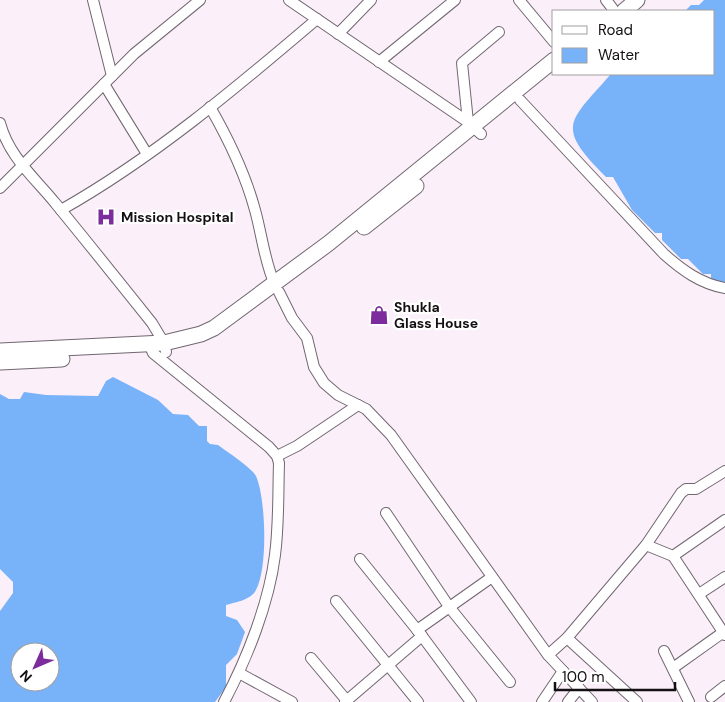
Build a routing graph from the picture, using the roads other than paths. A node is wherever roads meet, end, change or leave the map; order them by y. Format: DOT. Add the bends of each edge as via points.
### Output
graph roads {
  1 [pos="93,0"];
  2 [pos="200,0"];
  3 [pos="289,0"];
  4 [pos="371,0"];
  5 [pos="455,0"];
  6 [pos="519,0"];
  7 [pos="637,0"];
  8 [pos="616,6"];
  9 [pos="317,19"];
  10 [pos="499,32"];
  11 [pos="338,34"];
  12 [pos="552,40"];
  13 [pos="379,62"];
  14 [pos="552,62"];
  15 [pos="552,73"];
  16 [pos="112,76"];
  17 [pos="104,84"];
  18 [pos="520,100"];
  19 [pos="210,107"];
  20 [pos="0,123"];
  21 [pos="474,128"];
  22 [pos="147,154"];
  23 [pos="22,167"];
  24 [pos="0,188"];
  25 [pos="61,210"];
  26 [pos="277,288"];
  27 [pos="725,288"];
  28 [pos="158,348"];
  29 [pos="0,351"];
  30 [pos="0,362"];
  31 [pos="358,405"];
  32 [pos="277,456"];
  33 [pos="725,471"];
  34 [pos="386,513"];
  35 [pos="725,520"];
  36 [pos="646,545"];
  37 [pos="673,556"];
  38 [pos="360,559"];
  39 [pos="492,577"];
  40 [pos="725,577"];
  41 [pos="699,594"];
  42 [pos="336,601"];
  43 [pos="450,608"];
  44 [pos="420,633"];
  45 [pos="724,633"];
  46 [pos="567,638"];
  47 [pos="664,651"];
  48 [pos="548,655"];
  49 [pos="311,658"];
  50 [pos="388,666"];
  51 [pos="673,668"];
  52 [pos="563,671"];
  53 [pos="239,674"];
  54 [pos="510,682"];
  55 [pos="725,686"];
  56 [pos="579,688"];
  57 [pos="711,696"];
  58 [pos="224,702"];
  59 [pos="292,702"];
  60 [pos="347,702"];
  61 [pos="418,702"];
  62 [pos="471,702"];
  63 [pos="542,702"];
  64 [pos="568,702"];
  65 [pos="592,702"];
  66 [pos="637,702"];
  67 [pos="689,702"];
  1 -- 16 [label="street"];
  2 -- 16 [label="street"];
  3 -- 9 [label="street"];
  4 -- 11 [label="street"];
  5 -- 13 [label="street"];
  6 -- 12 [label="street"];
  7 -- 8 [label="main road"];
  9 -- 11 [label="street"];
  9 -- 19 [label="street"];
  10 -- 21 [label="street" via="462,64"];
  11 -- 13 [label="street"];
  13 -- 21 [label="street"];
  14 -- 21 [label="main road"];
  15 -- 18 [label="main road"];
  16 -- 17 [label="street"];
  17 -- 22 [label="street"];
  17 -- 23 [label="street"];
  18 -- 21 [label="main road"];
  18 -- 27 [label="street" via="664,254 683,271 709,285"];
  19 -- 22 [label="street"];
  19 -- 26 [label="street" via="234,151 253,203 266,262"];
  20 -- 23 [label="street"];
  21 -- 26 [label="main road"];
  22 -- 25 [label="street"];
  23 -- 24 [label="street"];
  23 -- 25 [label="street"];
  25 -- 28 [label="street" via="152,323"];
  26 -- 28 [label="main road" via="212,339"];
  26 -- 31 [label="street" via="292,318 307,338 318,375 330,389"];
  28 -- 29 [label="main road"];
  28 -- 30 [label="main road"];
  28 -- 32 [label="street"];
  31 -- 32 [label="street"];
  31 -- 39 [label="street" via="372,414 391,435"];
  32 -- 53 [label="street" via="275,557 266,595"];
  33 -- 36 [label="street" via="696,489 686,488 681,492"];
  34 -- 43 [label="street"];
  35 -- 37 [label="street"];
  36 -- 37 [label="street"];
  36 -- 46 [label="street"];
  37 -- 41 [label="street"];
  38 -- 44 [label="street"];
  39 -- 43 [label="street"];
  39 -- 48 [label="street"];
  40 -- 41 [label="street"];
  41 -- 45 [label="street"];
  42 -- 50 [label="street"];
  43 -- 44 [label="street"];
  43 -- 54 [label="street"];
  44 -- 50 [label="street"];
  44 -- 62 [label="street"];
  45 -- 51 [label="street"];
  46 -- 48 [label="street"];
  46 -- 66 [label="street"];
  47 -- 51 [label="street"];
  48 -- 52 [label="street"];
  49 -- 60 [label="street"];
  50 -- 60 [label="street"];
  50 -- 61 [label="street"];
  51 -- 67 [label="street"];
  52 -- 56 [label="street"];
  52 -- 63 [label="street"];
  53 -- 58 [label="street"];
  53 -- 59 [label="street"];
  55 -- 57 [label="street"];
  56 -- 64 [label="street"];
  56 -- 65 [label="street"];
}
